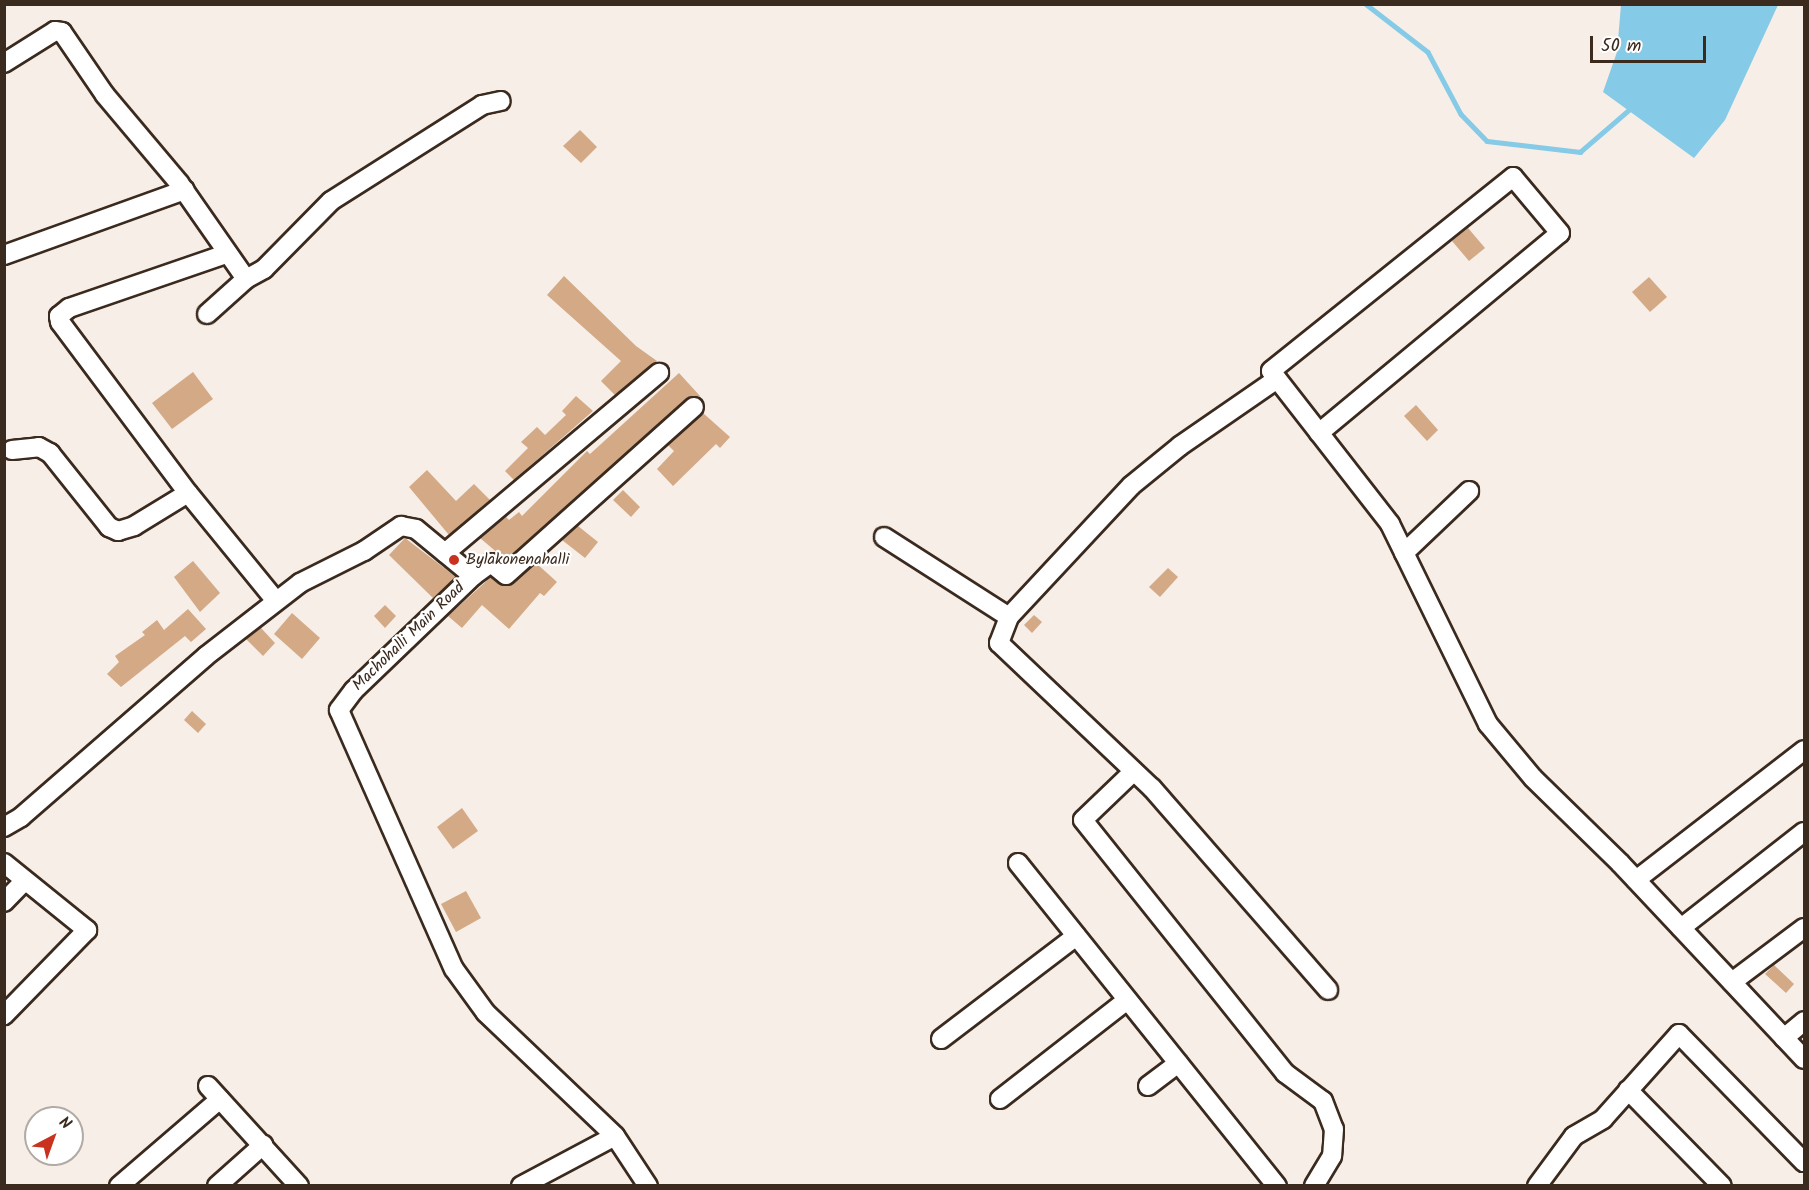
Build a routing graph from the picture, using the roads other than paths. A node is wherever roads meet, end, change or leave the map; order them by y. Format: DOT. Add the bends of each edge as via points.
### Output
graph roads {
  1 [pos="4,63"];
  2 [pos="501,101"];
  3 [pos="185,190"];
  4 [pos="226,254"];
  5 [pos="4,255"];
  6 [pos="246,279"];
  7 [pos="207,314"];
  8 [pos="659,373"];
  9 [pos="1277,379"];
  10 [pos="694,407"];
  11 [pos="1319,433"];
  12 [pos="12,450"];
  13 [pos="1469,491"];
  14 [pos="188,493"];
  15 [pos="884,537"];
  16 [pos="445,553"];
  17 [pos="1404,553"];
  18 [pos="473,576"];
  19 [pos="276,601"];
  20 [pos="1009,617"];
  21 [pos="1804,750"];
  22 [pos="1133,772"];
  23 [pos="4,827"];
  24 [pos="1804,832"];
  25 [pos="4,863"];
  26 [pos="1017,863"];
  27 [pos="1636,880"];
  28 [pos="24,881"];
  29 [pos="4,902"];
  30 [pos="1681,928"];
  31 [pos="1804,928"];
  32 [pos="1076,936"];
  33 [pos="1732,982"];
  34 [pos="1328,990"];
  35 [pos="1127,1000"];
  36 [pos="4,1016"];
  37 [pos="1804,1021"];
  38 [pos="1784,1038"];
  39 [pos="941,1039"];
  40 [pos="1804,1059"];
  41 [pos="1178,1063"];
  42 [pos="1148,1086"];
  43 [pos="1628,1090"];
  44 [pos="1000,1099"];
  45 [pos="615,1136"];
  46 [pos="262,1145"];
  47 [pos="1804,1162"];
  48 [pos="119,1185"];
  49 [pos="217,1185"];
  50 [pos="299,1185"];
  51 [pos="520,1185"];
  52 [pos="648,1185"];
  53 [pos="1277,1185"];
  54 [pos="1314,1185"];
  55 [pos="1537,1185"];
  56 [pos="1722,1185"];
  1 -- 3 [label="street" via="55,32 62,33 105,95"];
  2 -- 6 [label="street" via="482,105 331,201 264,269"];
  3 -- 4 [label="street"];
  3 -- 5 [label="street"];
  4 -- 6 [label="street"];
  4 -- 14 [label="street" via="69,308 59,316"];
  6 -- 7 [label="street"];
  8 -- 16 [label="street"];
  9 -- 11 [label="street"];
  9 -- 11 [label="street" via="1271,371 1513,177 1560,233"];
  9 -- 20 [label="street" via="1180,446 1131,486"];
  10 -- 18 [label="street" via="506,575 491,563"];
  11 -- 17 [label="street" via="1390,524"];
  12 -- 14 [label="street" via="39,447 50,453 109,527 118,531 134,526"];
  13 -- 17 [label="street"];
  14 -- 19 [label="street"];
  15 -- 20 [label="street"];
  16 -- 18 [label="street, Machohalli Main Road"];
  16 -- 19 [label="street, Machohalli Main Road" via="416,529 401,526 364,551 300,583"];
  17 -- 27 [label="street" via="1488,724 1533,778"];
  18 -- 45 [label="street, Machohalli Main Road" via="354,690 339,710 454,969 486,1013"];
  19 -- 23 [label="street, Machohalli Main Road" via="206,656 21,817"];
  20 -- 22 [label="street" via="999,643"];
  21 -- 27 [label="street"];
  22 -- 34 [label="street" via="1152,788"];
  22 -- 54 [label="street" via="1083,820 1285,1072 1323,1101 1334,1129 1332,1156"];
  24 -- 30 [label="street"];
  25 -- 28 [label="street"];
  26 -- 32 [label="street"];
  27 -- 30 [label="street"];
  28 -- 29 [label="street"];
  28 -- 36 [label="street" via="87,930"];
  30 -- 33 [label="street"];
  31 -- 33 [label="street"];
  32 -- 35 [label="street"];
  32 -- 39 [label="street"];
  33 -- 38 [label="street"];
  35 -- 41 [label="street"];
  35 -- 44 [label="street"];
  37 -- 38 [label="street"];
  38 -- 40 [label="street"];
  41 -- 42 [label="street"];
  41 -- 53 [label="street"];
  43 -- 47 [label="street" via="1679,1034"];
  43 -- 55 [label="street" via="1603,1119 1574,1136"];
  43 -- 56 [label="street"];
  45 -- 51 [label="street"];
  45 -- 52 [label="street, Machohalli Main Road"];
  46 -- 48 [label="street" via="214,1092"];
  46 -- 49 [label="street"];
  46 -- 50 [label="street"];
}
